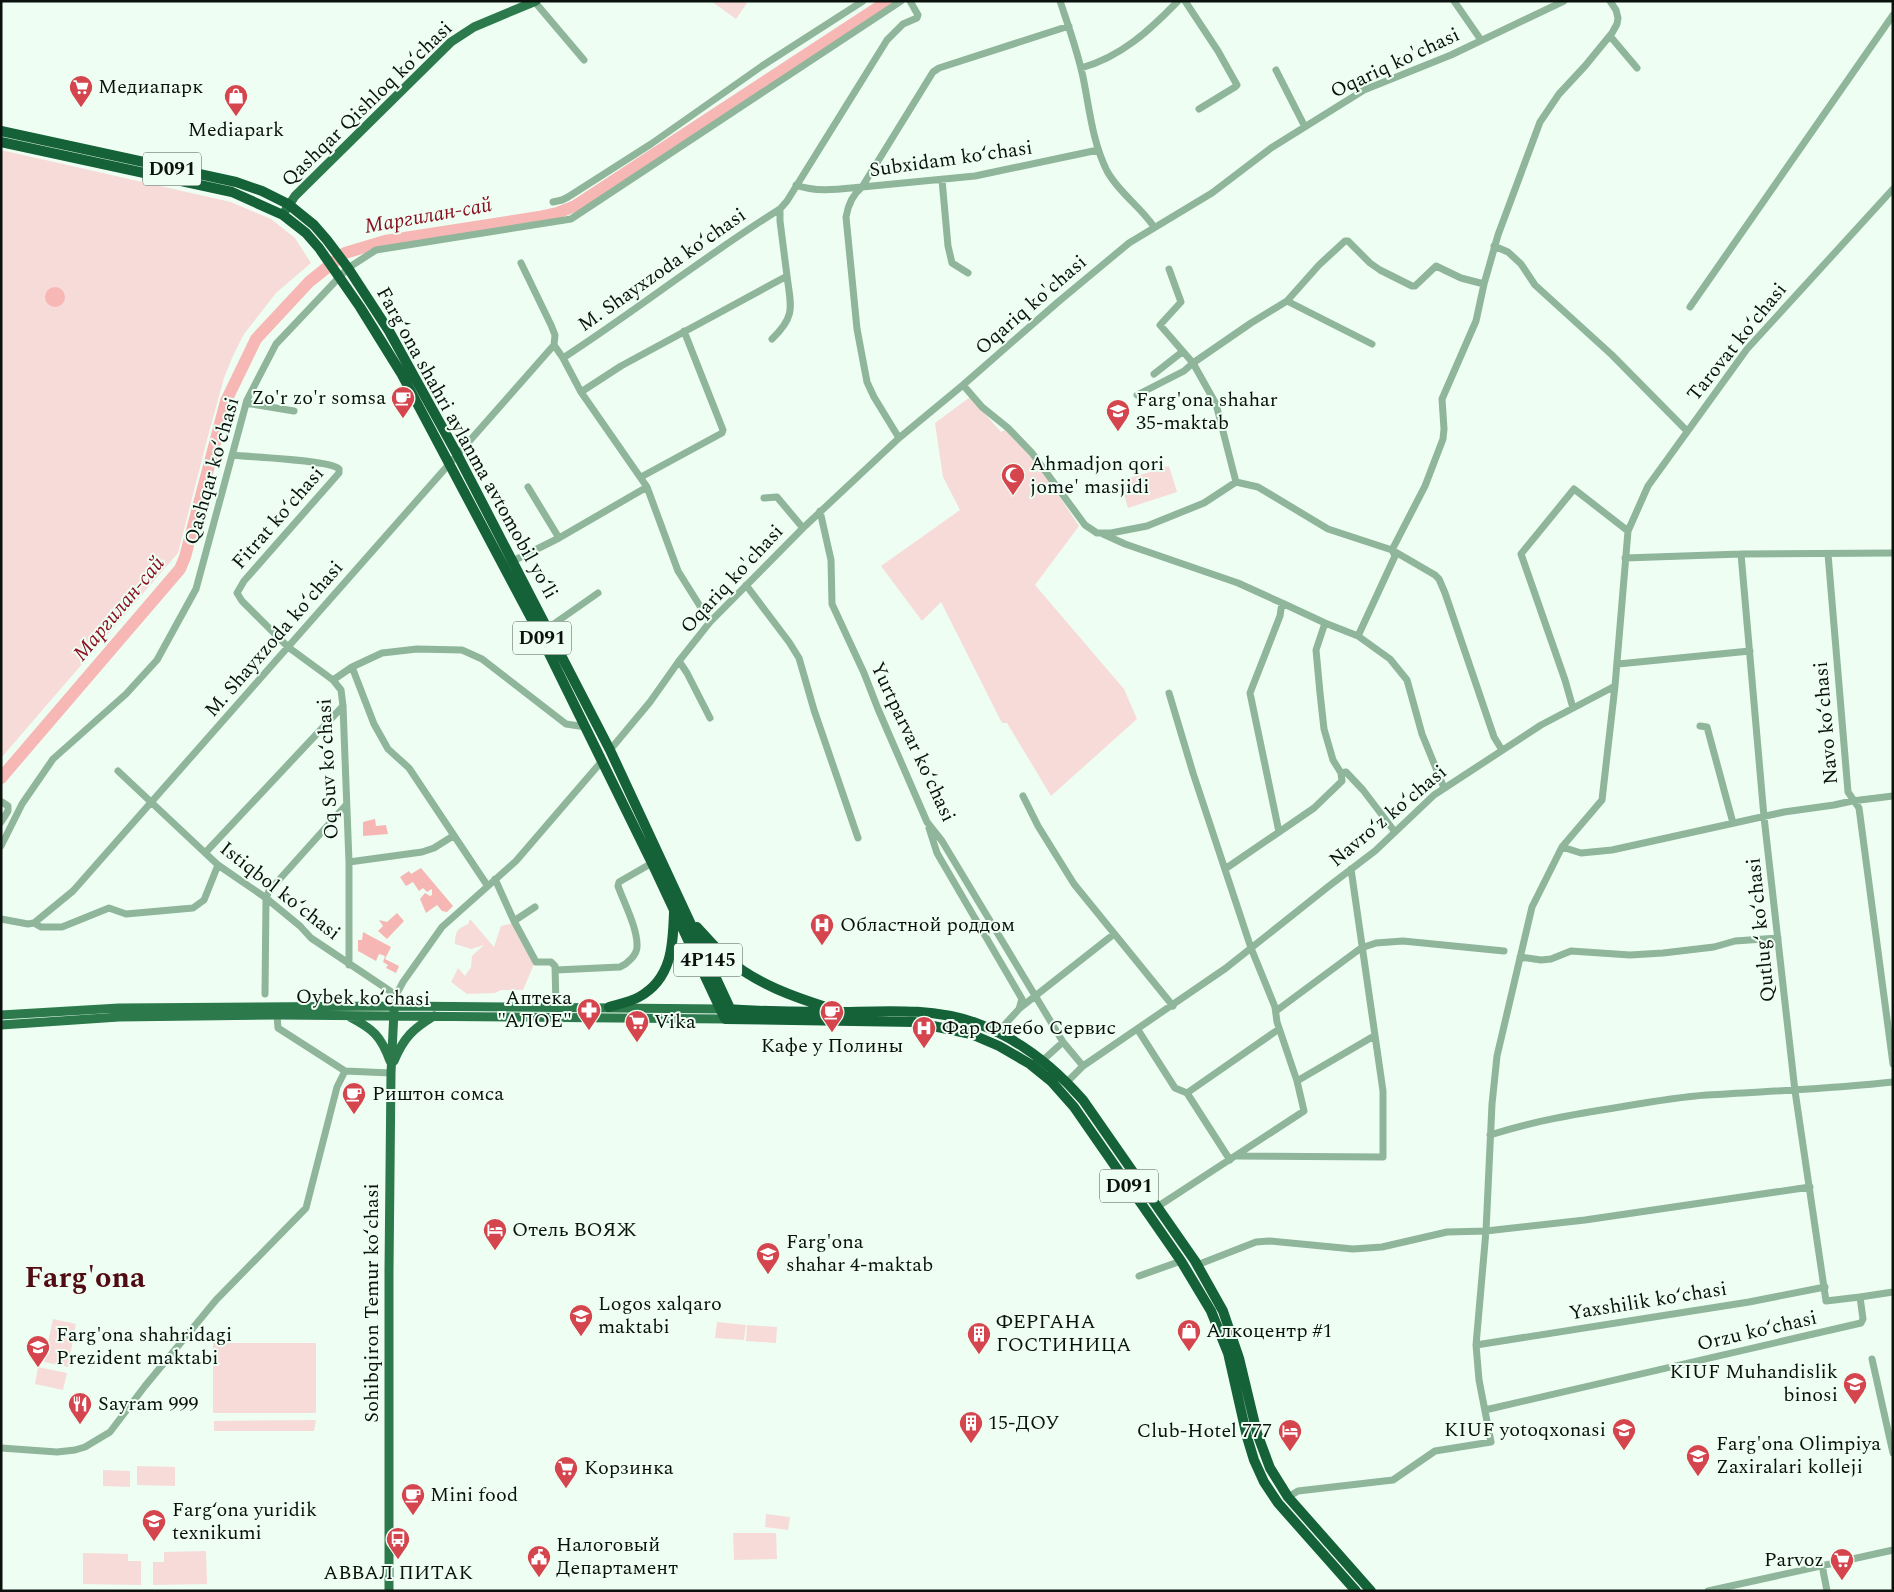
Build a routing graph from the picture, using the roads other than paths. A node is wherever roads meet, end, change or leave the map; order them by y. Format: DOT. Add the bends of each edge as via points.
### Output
graph roads {
  1 [pos="863,1"];
  2 [pos="901,1"];
  3 [pos="910,1"];
  4 [pos="1060,1"];
  5 [pos="1178,1"];
  6 [pos="1185,1"];
  7 [pos="1454,1"];
  8 [pos="1564,1"];
  9 [pos="1610,1"];
  10 [pos="535,2"];
  11 [pos="1893,15"];
  12 [pos="1069,26"];
  13 [pos="1610,36"];
  14 [pos="1481,40"];
  15 [pos="584,60"];
  16 [pos="1081,68"];
  17 [pos="1637,68"];
  18 [pos="1276,70"];
  19 [pos="1199,109"];
  20 [pos="1305,127"];
  21 [pos="1,131"];
  22 [pos="1,142"];
  23 [pos="57,149"];
  24 [pos="1098,150"];
  25 [pos="942,180"];
  26 [pos="796,185"];
  27 [pos="862,187"];
  28 [pos="1893,189"];
  29 [pos="553,202"];
  30 [pos="288,204"];
  31 [pos="780,209"];
  32 [pos="283,215"];
  33 [pos="1154,227"];
  34 [pos="1494,246"];
  35 [pos="521,263"];
  36 [pos="346,265"];
  37 [pos="1169,269"];
  38 [pos="337,273"];
  39 [pos="968,273"];
  40 [pos="787,276"];
  41 [pos="1484,284"];
  42 [pos="1287,301"];
  43 [pos="1690,307"];
  44 [pos="684,331"];
  45 [pos="772,339"];
  46 [pos="1372,344"];
  47 [pos="554,345"];
  48 [pos="1182,352"];
  49 [pos="563,358"];
  50 [pos="1193,363"];
  51 [pos="1154,374"];
  52 [pos="963,385"];
  53 [pos="581,392"];
  54 [pos="1138,395"];
  55 [pos="246,403"];
  56 [pos="294,411"];
  57 [pos="1687,431"];
  58 [pos="899,438"];
  59 [pos="457,454"];
  60 [pos="232,455"];
  61 [pos="449,463"];
  62 [pos="641,477"];
  63 [pos="1236,482"];
  64 [pos="528,487"];
  65 [pos="647,487"];
  66 [pos="764,498"];
  67 [pos="820,511"];
  68 [pos="803,528"];
  69 [pos="1628,531"];
  70 [pos="1101,533"];
  71 [pos="559,538"];
  72 [pos="1392,550"];
  73 [pos="1893,553"];
  74 [pos="1741,554"];
  75 [pos="1828,554"];
  76 [pos="1625,558"];
  77 [pos="513,560"];
  78 [pos="746,585"];
  79 [pos="598,593"];
  80 [pos="1282,603"];
  81 [pos="710,622"];
  82 [pos="1325,623"];
  83 [pos="548,628"];
  84 [pos="1358,636"];
  85 [pos="288,647"];
  86 [pos="1750,651"];
  87 [pos="678,661"];
  88 [pos="1618,664"];
  89 [pos="352,667"];
  90 [pos="333,680"];
  91 [pos="1616,686"];
  92 [pos="1170,693"];
  93 [pos="343,706"];
  94 [pos="1573,708"];
  95 [pos="710,718"];
  96 [pos="1700,726"];
  97 [pos="586,727"];
  98 [pos="610,750"];
  99 [pos="1502,750"];
  100 [pos="602,761"];
  101 [pos="118,772"];
  102 [pos="1341,772"];
  103 [pos="1444,788"];
  104 [pos="1023,796"];
  105 [pos="1893,796"];
  106 [pos="1852,801"];
  107 [pos="1,803"];
  108 [pos="151,804"];
  109 [pos="346,805"];
  110 [pos="1764,817"];
  111 [pos="1,822"];
  112 [pos="927,822"];
  113 [pos="1733,823"];
  114 [pos="1279,832"];
  115 [pos="1395,832"];
  116 [pos="453,836"];
  117 [pos="858,838"];
  118 [pos="1,846"];
  119 [pos="1562,847"];
  120 [pos="205,853"];
  121 [pos="349,862"];
  122 [pos="652,863"];
  123 [pos="218,865"];
  124 [pos="1225,869"];
  125 [pos="1351,869"];
  126 [pos="495,879"];
  127 [pos="487,885"];
  128 [pos="266,898"];
  129 [pos="678,905"];
  130 [pos="535,907"];
  131 [pos="1,919"];
  132 [pos="514,921"];
  133 [pos="34,923"];
  134 [pos="1114,934"];
  135 [pos="1778,938"];
  136 [pos="1251,948"];
  137 [pos="1361,948"];
  138 [pos="1504,951"];
  139 [pos="1520,957"];
  140 [pos="349,965"];
  141 [pos="556,970"];
  142 [pos="265,994"];
  143 [pos="396,995"];
  144 [pos="1035,996"];
  145 [pos="394,1006"];
  146 [pos="556,1006"];
  147 [pos="1173,1006"];
  148 [pos="610,1007"];
  149 [pos="1020,1009"];
  150 [pos="1276,1011"];
  151 [pos="839,1012"];
  152 [pos="728,1014"];
  153 [pos="1,1015"];
  154 [pos="277,1015"];
  155 [pos="348,1016"];
  156 [pos="394,1016"];
  157 [pos="434,1016"];
  158 [pos="1,1025"];
  159 [pos="1279,1029"];
  160 [pos="1138,1030"];
  161 [pos="998,1032"];
  162 [pos="1374,1036"];
  163 [pos="1063,1042"];
  164 [pos="1028,1057"];
  165 [pos="1042,1061"];
  166 [pos="1893,1064"];
  167 [pos="1083,1066"];
  168 [pos="391,1069"];
  169 [pos="345,1070"];
  170 [pos="1297,1081"];
  171 [pos="1067,1082"];
  172 [pos="1893,1082"];
  173 [pos="1795,1091"];
  174 [pos="1187,1093"];
  175 [pos="1490,1134"];
  176 [pos="1233,1158"];
  177 [pos="1810,1187"];
  178 [pos="1157,1207"];
  179 [pos="1486,1231"];
  180 [pos="1181,1261"];
  181 [pos="1197,1265"];
  182 [pos="1139,1276"];
  183 [pos="1824,1287"];
  184 [pos="1893,1292"];
  185 [pos="1860,1297"];
  186 [pos="1476,1345"];
  187 [pos="1872,1359"];
  188 [pos="1485,1410"];
  189 [pos="1,1448"];
  190 [pos="1893,1453"];
  191 [pos="1288,1497"];
  192 [pos="1893,1550"];
  193 [pos="1822,1565"];
  194 [pos="1353,1589"];
  195 [pos="388,1591"];
  196 [pos="1371,1591"];
  197 [pos="1708,1591"];
  198 [pos="1827,1591"];
  1 -- 29 [label="street" via="762,66 651,144 568,197"];
  2 -- 36 [label="street, Qashqar koʻchasi" via="571,219 376,250"];
  3 -- 26 [label="street" via="917,18 903,24 887,40"];
  4 -- 12 [label="street"];
  5 -- 16 [label="street" via="1137,40 1107,59"];
  6 -- 19 [label="street" via="1237,85"];
  7 -- 14 [label="street"];
  8 -- 14 [label="street, Oqariq ko'chasi"];
  9 -- 13 [label="street" via="1618,18"];
  10 -- 15 [label="street"];
  10 -- 30 [label="main road, Qashqar Qishloq koʻchasi" via="474,27 451,42"];
  11 -- 43 [label="street"];
  12 -- 16 [label="street"];
  12 -- 27 [label="street" via="933,72"];
  13 -- 17 [label="street"];
  13 -- 34 [label="street" via="1544,114"];
  14 -- 20 [label="street, Oqariq ko'chasi" via="1364,90"];
  16 -- 24 [label="street"];
  18 -- 20 [label="street"];
  20 -- 33 [label="street, Oqariq ko'chasi" via="1271,148 1212,193"];
  21 -- 23 [label="highway, Fargʻona shahri aylanma avtomobil yoʻli / D091"];
  22 -- 23 [label="highway, Fargʻona shahri aylanma avtomobil yoʻli / D091"];
  23 -- 30 [label="highway, Fargʻona shahri aylanma avtomobil yoʻli / D091" via="236,182"];
  23 -- 32 [label="highway, Fargʻona shahri aylanma avtomobil yoʻli / D091" via="232,192"];
  24 -- 25 [label="street, Subxidam koʻchasi" via="1003,171"];
  24 -- 33 [label="street" via="1114,182"];
  25 -- 27 [label="street, Subxidam koʻchasi"];
  25 -- 39 [label="street" via="952,264"];
  26 -- 27 [label="street" via="832,190"];
  26 -- 31 [label="street"];
  27 -- 58 [label="street, Subxidam koʻchasi" via="848,207 846,217 857,329 870,390"];
  28 -- 57 [label="street, Tarovat koʻchasi" via="1746,350"];
  30 -- 32 [label="main road, Qashqar Qishloq koʻchasi"];
  30 -- 36 [label="highway, Fargʻona shahri aylanma avtomobil yoʻli / D091" via="314,225"];
  31 -- 40 [label="street"];
  31 -- 49 [label="street, M. Shayxzoda koʻchasi"];
  32 -- 38 [label="highway, Fargʻona shahri aylanma avtomobil yoʻli / D091" via="306,233"];
  33 -- 52 [label="street, Oqariq ko'chasi" via="1129,243"];
  34 -- 41 [label="street"];
  34 -- 57 [label="street" via="1508,252 1521,264 1535,285 1612,355"];
  35 -- 47 [label="street" via="551,325"];
  36 -- 38 [label="street, Qashqar koʻchasi"];
  36 -- 59 [label="highway, Fargʻona shahri aylanma avtomobil yoʻli / D091" via="393,338"];
  37 -- 48 [label="street" via="1180,302 1160,325"];
  38 -- 55 [label="street, Qashqar koʻchasi" via="276,344"];
  38 -- 61 [label="highway, Fargʻona shahri aylanma avtomobil yoʻli / D091" via="401,373"];
  40 -- 44 [label="street"];
  40 -- 45 [label="street" via="788,321"];
  41 -- 42 [label="street" via="1436,266 1412,286 1380,270 1348,241 1344,241"];
  41 -- 72 [label="street" via="1476,321 1442,399 1443,439 1425,486"];
  42 -- 46 [label="street"];
  42 -- 50 [label="street"];
  44 -- 53 [label="street"];
  44 -- 62 [label="street" via="723,430"];
  47 -- 49 [label="street"];
  47 -- 59 [label="street, M. Shayxzoda koʻchasi"];
  48 -- 50 [label="street"];
  48 -- 51 [label="street"];
  49 -- 53 [label="street"];
  50 -- 54 [label="street"];
  50 -- 63 [label="street" via="1216,404"];
  52 -- 58 [label="street, Oqariq ko'chasi"];
  52 -- 70 [label="street" via="1032,453 1085,525"];
  53 -- 62 [label="street"];
  55 -- 56 [label="street"];
  55 -- 60 [label="street, Qashqar koʻchasi"];
  57 -- 69 [label="street, Tarovat koʻchasi" via="1648,486"];
  58 -- 67 [label="street, Oqariq ko'chasi"];
  59 -- 61 [label="street, M. Shayxzoda koʻchasi"];
  59 -- 77 [label="highway, Fargʻona shahri aylanma avtomobil yoʻli / D091"];
  60 -- 85 [label="street, Fitrat koʻchasi" via="316,462 339,469 340,473 239,589 242,601"];
  60 -- 118 [label="street, Qashqar koʻchasi" via="196,589 157,660 126,694 53,759 22,804"];
  61 -- 85 [label="street, M. Shayxzoda koʻchasi"];
  61 -- 97 [label="highway, Fargʻona shahri aylanma avtomobil yoʻli / D091"];
  62 -- 65 [label="street"];
  63 -- 70 [label="street" via="1204,503 1147,526"];
  63 -- 72 [label="street" via="1258,487 1328,529"];
  64 -- 71 [label="street"];
  65 -- 71 [label="street"];
  65 -- 81 [label="street" via="678,571"];
  66 -- 68 [label="street" via="777,497"];
  67 -- 68 [label="street, Oqariq ko'chasi"];
  67 -- 112 [label="street, Yurtparvar koʻchasi" via="831,560 832,604"];
  68 -- 78 [label="street, Oqariq ko'chasi"];
  69 -- 76 [label="street"];
  69 -- 94 [label="street" via="1574,489 1521,554"];
  70 -- 80 [label="street" via="1238,583"];
  71 -- 77 [label="street"];
  72 -- 84 [label="street" via="1395,556"];
  72 -- 99 [label="street" via="1439,579 1494,737"];
  73 -- 75 [label="street"];
  74 -- 75 [label="street"];
  74 -- 76 [label="street"];
  74 -- 86 [label="street, Qutlugʻ koʻchasi"];
  75 -- 106 [label="street, Navo koʻchasi" via="1848,792"];
  76 -- 88 [label="street"];
  77 -- 83 [label="highway, Fargʻona shahri aylanma avtomobil yoʻli / D091"];
  78 -- 81 [label="street, Oqariq ko'chasi"];
  78 -- 117 [label="street" via="799,658"];
  79 -- 83 [label="street"];
  80 -- 82 [label="street"];
  80 -- 114 [label="street" via="1250,693"];
  81 -- 87 [label="street, Oqariq ko'chasi"];
  82 -- 84 [label="street"];
  82 -- 102 [label="street" via="1316,650 1320,693 1324,729 1333,760"];
  83 -- 98 [label="highway, Fargʻona shahri aylanma avtomobil yoʻli / D091"];
  84 -- 103 [label="street" via="1390,659 1407,680 1422,734"];
  85 -- 90 [label="street"];
  85 -- 108 [label="street, M. Shayxzoda koʻchasi"];
  86 -- 88 [label="street"];
  86 -- 110 [label="street, Qutlugʻ koʻchasi"];
  87 -- 95 [label="street"];
  87 -- 98 [label="street, Oqariq ko'chasi" via="650,702"];
  88 -- 91 [label="street"];
  89 -- 90 [label="street, Oq Suv koʻchasi"];
  89 -- 97 [label="street, Oq Suv koʻchasi" via="382,653 400,650 462,650 482,659 566,724"];
  89 -- 116 [label="street" via="374,724 388,749 409,768"];
  90 -- 93 [label="street, Oq Suv koʻchasi" via="341,690"];
  91 -- 94 [label="street, Navroʻz koʻchasi"];
  91 -- 119 [label="street" via="1602,800"];
  92 -- 124 [label="street"];
  93 -- 109 [label="street, Oq Suv koʻchasi"];
  93 -- 120 [label="street"];
  94 -- 99 [label="street, Navroʻz koʻchasi"];
  96 -- 113 [label="street" via="1707,727"];
  97 -- 100 [label="highway, Fargʻona shahri aylanma avtomobil yoʻli / D091"];
  98 -- 129 [label="highway, Fargʻona shahri aylanma avtomobil yoʻli / D091"];
  99 -- 103 [label="street, Navroʻz koʻchasi"];
  100 -- 122 [label="highway, Fargʻona shahri aylanma avtomobil yoʻli / D091"];
  100 -- 126 [label="street" via="516,861"];
  101 -- 108 [label="street, Istiqbol koʻchasi"];
  102 -- 114 [label="street" via="1342,781 1314,808"];
  102 -- 115 [label="street" via="1346,772 1363,790"];
  103 -- 115 [label="street, Navroʻz koʻchasi"];
  104 -- 134 [label="street" via="1074,884"];
  105 -- 106 [label="street"];
  106 -- 110 [label="street"];
  106 -- 166 [label="street, Navo koʻchasi" via="1859,808"];
  107 -- 111 [label="street" via="8,806"];
  108 -- 120 [label="street, Istiqbol koʻchasi"];
  108 -- 133 [label="street, M. Shayxzoda koʻchasi" via="73,891"];
  109 -- 121 [label="street, Oq Suv koʻchasi"];
  109 -- 128 [label="street"];
  110 -- 113 [label="street"];
  110 -- 135 [label="street, Qutlugʻ koʻchasi"];
  112 -- 144 [label="street, Yurtparvar koʻchasi" via="942,841"];
  112 -- 149 [label="street" via="937,853 1022,999"];
  113 -- 119 [label="street" via="1612,850 1581,853"];
  114 -- 124 [label="street"];
  115 -- 125 [label="street, Navroʻz koʻchasi"];
  116 -- 121 [label="street" via="422,852"];
  116 -- 127 [label="street"];
  119 -- 139 [label="street" via="1532,907"];
  120 -- 123 [label="street, Istiqbol koʻchasi"];
  121 -- 140 [label="street, Oq Suv koʻchasi"];
  122 -- 129 [label="highway, Fargʻona shahri aylanma avtomobil yoʻli / D091"];
  122 -- 141 [label="street" via="619,882 618,886 634,928 636,952 620,967"];
  123 -- 128 [label="street, Istiqbol koʻchasi"];
  123 -- 133 [label="street" via="204,900 194,908 126,914 109,908 62,927 41,927"];
  124 -- 136 [label="street"];
  125 -- 136 [label="street, Navroʻz koʻchasi"];
  125 -- 137 [label="street"];
  126 -- 127 [label="street"];
  126 -- 132 [label="street"];
  127 -- 143 [label="street" via="442,927"];
  128 -- 140 [label="street, Istiqbol koʻchasi" via="311,938"];
  128 -- 142 [label="street"];
  129 -- 148 [label="highway" via="672,952 660,980 638,998"];
  129 -- 151 [label="highway, D091" via="729,961 770,986"];
  129 -- 152 [label="highway, 4P145"];
  130 -- 132 [label="street"];
  131 -- 133 [label="street"];
  132 -- 141 [label="street" via="536,962 551,962"];
  134 -- 144 [label="street"];
  134 -- 147 [label="street"];
  135 -- 139 [label="street" via="1735,941 1663,953 1630,955 1571,951 1551,959"];
  135 -- 173 [label="street, Qutlugʻ koʻchasi"];
  136 -- 147 [label="street, Navroʻz koʻchasi"];
  136 -- 150 [label="street"];
  137 -- 138 [label="street" via="1403,941"];
  137 -- 150 [label="street"];
  137 -- 162 [label="street"];
  139 -- 175 [label="street" via="1497,1056"];
  140 -- 143 [label="street, Istiqbol koʻchasi"];
  141 -- 146 [label="street"];
  143 -- 145 [label="street"];
  144 -- 149 [label="street"];
  144 -- 163 [label="street, Yurtparvar koʻchasi"];
  145 -- 146 [label="main road, Oybek ko‘chasi"];
  145 -- 153 [label="main road, Oybek ko‘chasi" via="119,1008"];
  145 -- 156 [label="main road, Sohibqiron Temur koʻchasi"];
  146 -- 148 [label="main road, Oybek ko‘chasi"];
  147 -- 160 [label="street, Navroʻz koʻchasi"];
  148 -- 152 [label="main road, Oybek ko‘chasi"];
  149 -- 161 [label="street"];
  150 -- 159 [label="street"];
  151 -- 152 [label="highway, D091"];
  151 -- 161 [label="highway, D091" via="913,1011 952,1016"];
  152 -- 157 [label="main road, Oybek ko‘chasi"];
  152 -- 164 [label="highway, D091" via="914,1022 971,1034"];
  154 -- 155 [label="main road, Oybek ko‘chasi"];
  154 -- 158 [label="main road, Oybek ko‘chasi" via="119,1017"];
  154 -- 169 [label="street" via="278,1028"];
  155 -- 156 [label="main road, Oybek ko‘chasi"];
  155 -- 168 [label="main road" via="378,1035"];
  156 -- 157 [label="main road, Oybek ko‘chasi"];
  156 -- 168 [label="main road, Sohibqiron Temur koʻchasi"];
  157 -- 168 [label="main road" via="406,1037"];
  159 -- 170 [label="street"];
  159 -- 174 [label="street"];
  160 -- 167 [label="street, Navroʻz koʻchasi"];
  160 -- 174 [label="street" via="1175,1088"];
  161 -- 164 [label="highway, D091"];
  162 -- 170 [label="street"];
  162 -- 176 [label="street" via="1383,1091 1383,1157"];
  163 -- 165 [label="street"];
  163 -- 167 [label="street, Yurtparvar koʻchasi"];
  164 -- 165 [label="highway, D091"];
  164 -- 180 [label="highway, D091" via="1074,1107"];
  165 -- 171 [label="highway, D091"];
  167 -- 171 [label="street, Navroʻz koʻchasi"];
  168 -- 169 [label="street"];
  168 -- 195 [label="main road, Sohibqiron Temur koʻchasi"];
  169 -- 189 [label="street" via="337,1087 306,1208 216,1300 110,1432 75,1450"];
  170 -- 176 [label="street" via="1304,1111"];
  171 -- 178 [label="highway, D091"];
  172 -- 173 [label="street"];
  173 -- 175 [label="street" via="1653,1100 1560,1116"];
  173 -- 177 [label="street, Qutlugʻ koʻchasi"];
  174 -- 176 [label="street"];
  175 -- 179 [label="street"];
  176 -- 178 [label="street"];
  177 -- 179 [label="street" via="1594,1219"];
  177 -- 183 [label="street, Qutlugʻ koʻchasi"];
  178 -- 181 [label="highway, D091"];
  179 -- 181 [label="street" via="1447,1232 1382,1247 1353,1249 1256,1242"];
  179 -- 186 [label="street"];
  180 -- 182 [label="street"];
  180 -- 194 [label="highway, D091" via="1211,1311 1228,1352 1247,1437 1264,1482 1278,1503"];
  181 -- 191 [label="highway, D091" via="1223,1311 1239,1358 1257,1433 1270,1468"];
  183 -- 185 [label="street, Qutlugʻ koʻchasi" via="1826,1301"];
  183 -- 186 [label="street, Yaxshilik koʻchasi"];
  184 -- 185 [label="street"];
  185 -- 188 [label="street, Orzu koʻchasi" via="1861,1323"];
  186 -- 188 [label="street"];
  187 -- 190 [label="street"];
  188 -- 191 [label="street" via="1490,1442 1434,1451 1393,1480 1298,1491"];
  191 -- 196 [label="highway, D091"];
  192 -- 193 [label="street"];
  193 -- 197 [label="street"];
  193 -- 198 [label="street"];
}
